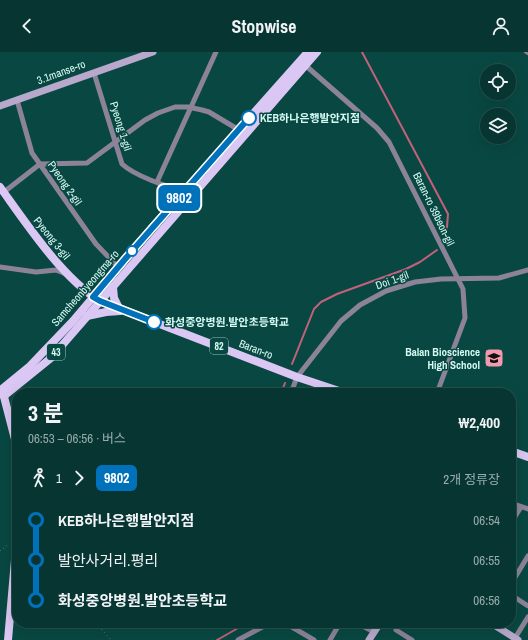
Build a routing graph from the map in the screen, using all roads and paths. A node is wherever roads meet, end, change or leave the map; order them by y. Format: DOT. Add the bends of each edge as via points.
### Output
graph roads {
  1 [pos="152,52"];
  2 [pos="216,52"];
  3 [pos="308,52"];
  4 [pos="317,52"];
  5 [pos="525,52"];
  6 [pos="528,54"];
  7 [pos="305,65"];
  8 [pos="94,73"];
  9 [pos="17,100"];
  10 [pos="0,106"];
  11 [pos="192,107"];
  12 [pos="239,130"];
  13 [pos="115,142"];
  14 [pos="40,164"];
  15 [pos="158,182"];
  16 [pos="2,189"];
  17 [pos="186,191"];
  18 [pos="0,267"];
  19 [pos="118,267"];
  20 [pos="528,270"];
  21 [pos="68,274"];
  22 [pos="458,279"];
  23 [pos="113,286"];
  24 [pos="97,299"];
  25 [pos="122,310"];
  26 [pos="87,316"];
  27 [pos="297,376"];
  28 [pos="293,388"];
  29 [pos="331,388"];
  30 [pos="439,388"];
  31 [pos="1,391"];
  32 [pos="12,430"];
  33 [pos="516,453"];
  34 [pos="528,457"];
  35 [pos="516,505"];
  36 [pos="521,507"];
  37 [pos="528,509"];
  38 [pos="516,515"];
  39 [pos="12,541"];
  40 [pos="0,551"];
  41 [pos="528,556"];
  42 [pos="12,573"];
  43 [pos="516,576"];
  44 [pos="516,598"];
  45 [pos="528,606"];
  46 [pos="528,617"];
  47 [pos="100,628"];
  48 [pos="261,628"];
  49 [pos="294,628"];
  50 [pos="337,628"];
  51 [pos="366,628"];
  52 [pos="377,628"];
  53 [pos="499,628"];
  54 [pos="396,630"];
  55 [pos="374,632"];
  56 [pos="512,638"];
  57 [pos="8,640"];
  58 [pos="111,640"];
  59 [pos="240,640"];
  60 [pos="314,640"];
  61 [pos="330,640"];
  62 [pos="369,640"];
  63 [pos="412,640"];
  1 -- 8 [label="street, 3.1manse-ro"];
  2 -- 11 [label="street"];
  3 -- 12 [label="main road, Samcheonbyeongma-ro / 43"];
  4 -- 7 [label="main road, Samcheonbyeongma-ro / 43"];
  5 -- 6 [label="lane"];
  7 -- 22 [label="street, Baran-ro 39beon-gil" via="390,142"];
  7 -- 23 [label="main road, Samcheonbyeongma-ro / 43"];
  8 -- 9 [label="street, 3.1manse-ro"];
  8 -- 13 [label="street, Pyeong 1-gil"];
  9 -- 10 [label="street, 3.1manse-ro"];
  9 -- 14 [label="street, Pyeong 2-gil" via="32,153"];
  11 -- 12 [label="street" via="209,112"];
  11 -- 13 [label="street" via="175,107 158,113"];
  11 -- 15 [label="street"];
  12 -- 17 [label="main road, Samcheonbyeongma-ro / 43"];
  13 -- 14 [label="street" via="87,163"];
  13 -- 15 [label="street, Pyeong 1-gil" via="122,164"];
  14 -- 16 [label="street"];
  14 -- 19 [label="street, Pyeong 2-gil" via="96,244"];
  15 -- 17 [label="street, Pyeong 1-gil"];
  16 -- 21 [label="main road, Pyeong 3-gil / 82" via="35,236"];
  17 -- 19 [label="main road, Samcheonbyeongma-ro / 43"];
  18 -- 21 [label="street" via="36,272 56,270"];
  19 -- 24 [label="main road, Samcheonbyeongma-ro / 43"];
  20 -- 22 [label="street, Doi 1-gil" via="500,278"];
  21 -- 24 [label="main road, Pyeong 3-gil / 82"];
  22 -- 27 [label="street, Doi 1-gil" via="415,282 386,291 360,305 341,321"];
  22 -- 30 [label="street, Baran-ro 39beon-gil" via="463,289 465,318"];
  23 -- 24 [label="main road, Samcheonbyeongma-ro / 43"];
  23 -- 25 [label="main road" via="114,298"];
  24 -- 25 [label="main road, Baran-ro / 82"];
  24 -- 26 [label="main road, Samcheonbyeongma-ro / 43"];
  24 -- 31 [label="main road, Samcheonbyeongma-ro / 43" via="30,366"];
  25 -- 26 [label="main road"];
  25 -- 27 [label="main road, Baran-ro / 82"];
  26 -- 31 [label="main road, Samcheonbyeongma-ro / 43" via="51,358"];
  27 -- 28 [label="street, Doi 1-gil"];
  27 -- 29 [label="main road, Baran-ro / 82"];
  31 -- 32 [label="main road"];
  33 -- 34 [label="main road"];
  35 -- 36 [label="street"];
  36 -- 37 [label="street"];
  36 -- 38 [label="street"];
  39 -- 40 [label="path"];
  41 -- 43 [label="street"];
  42 -- 57 [label="main road"];
  44 -- 45 [label="street"];
  46 -- 56 [label="street"];
  47 -- 58 [label="path"];
  48 -- 59 [label="street"];
  49 -- 60 [label="street"];
  50 -- 61 [label="street"];
  51 -- 55 [label="street"];
  52 -- 55 [label="street"];
  53 -- 56 [label="street"];
  54 -- 63 [label="street"];
  55 -- 62 [label="street"];
}
